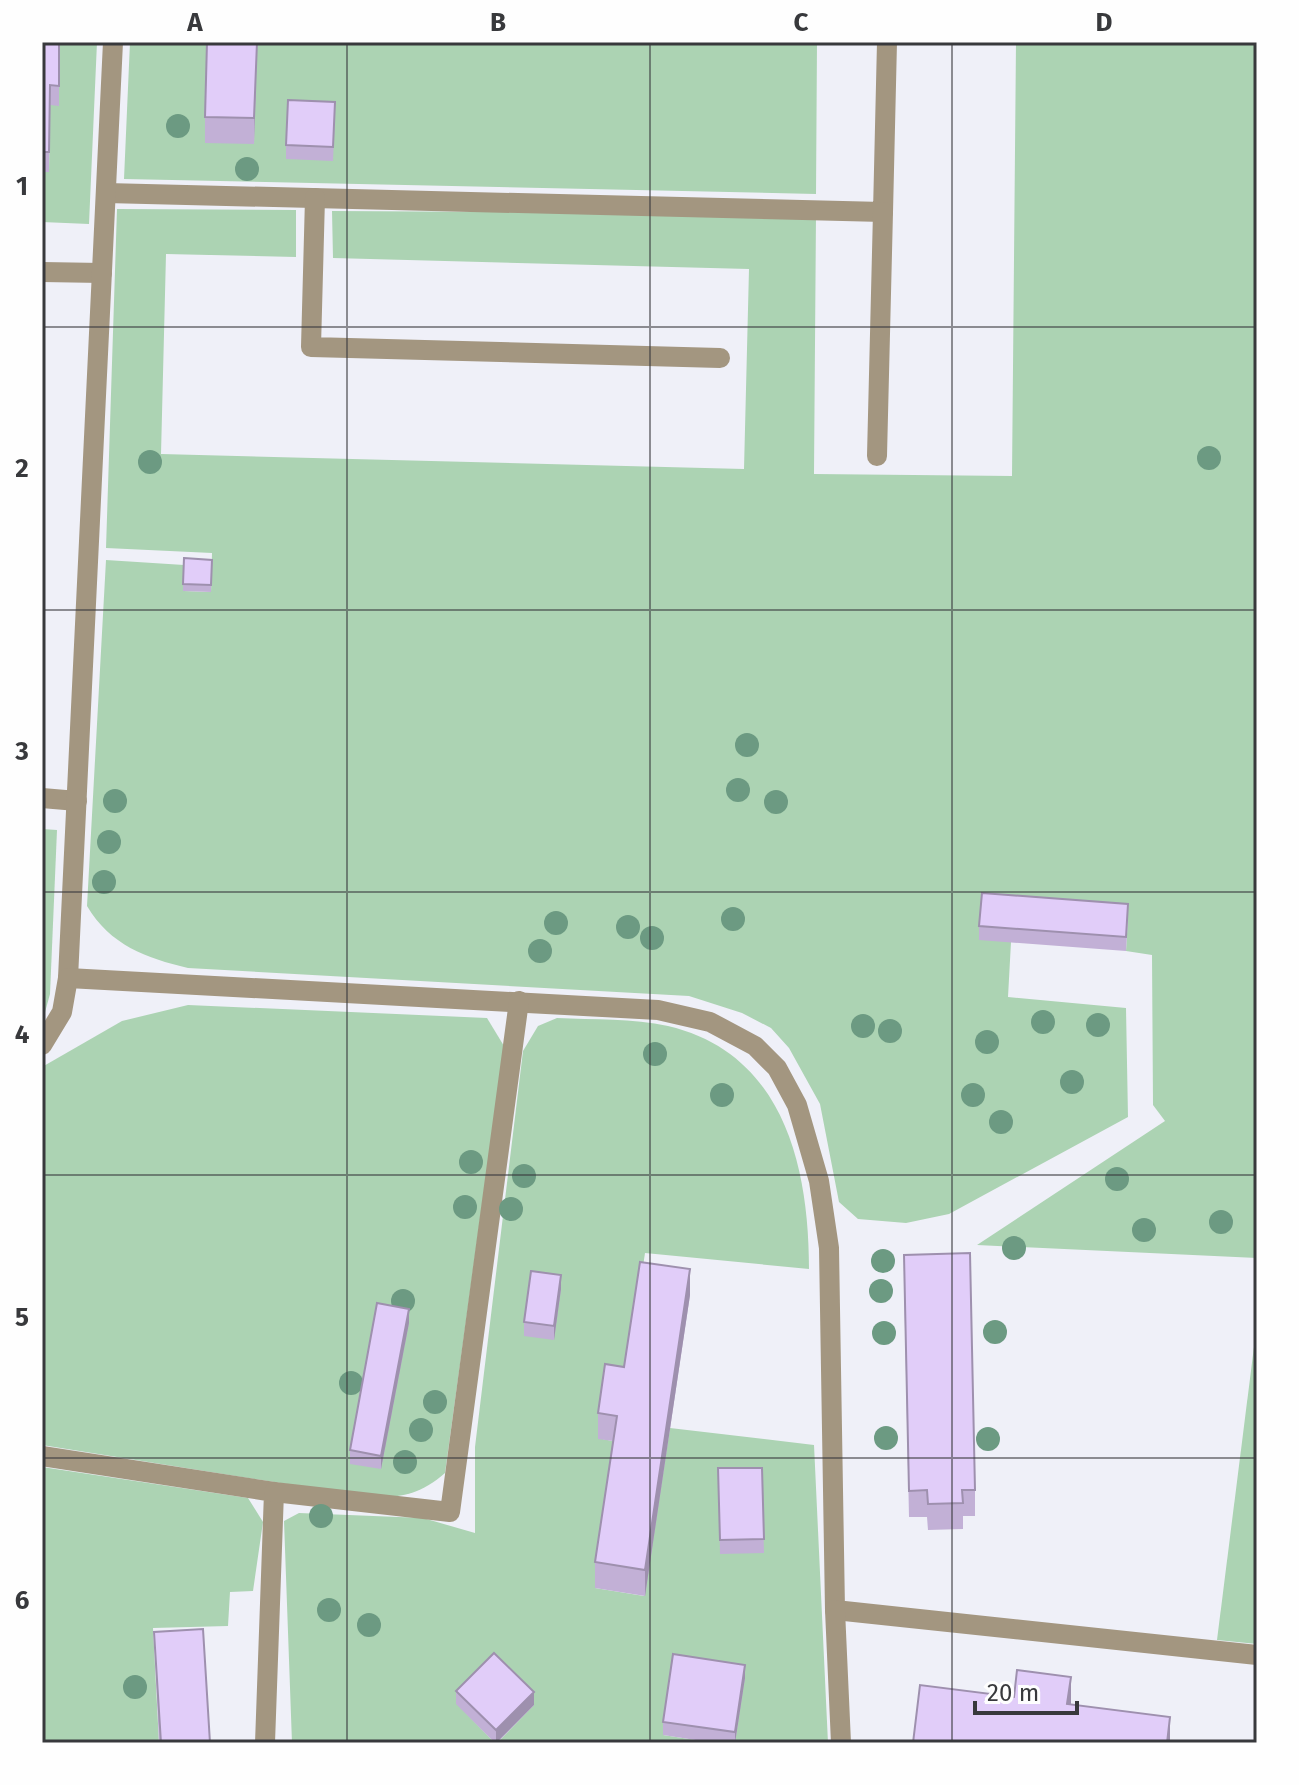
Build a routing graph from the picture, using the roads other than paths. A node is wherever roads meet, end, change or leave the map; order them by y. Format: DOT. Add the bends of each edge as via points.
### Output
graph roads {
  1 [pos="113,42"];
  2 [pos="887,42"];
  3 [pos="106,193"];
  4 [pos="315,198"];
  5 [pos="883,212"];
  6 [pos="42,272"];
  7 [pos="102,273"];
  8 [pos="720,358"];
  9 [pos="877,456"];
  10 [pos="42,798"];
  11 [pos="77,801"];
  12 [pos="68,978"];
  13 [pos="519,1001"];
  14 [pos="42,1045"];
  15 [pos="42,1456"];
  16 [pos="274,1492"];
  17 [pos="835,1610"];
  18 [pos="1257,1655"];
  19 [pos="265,1743"];
  20 [pos="841,1743"];
  1 -- 3 [label="lane"];
  2 -- 5 [label="lane"];
  3 -- 4 [label="lane"];
  3 -- 7 [label="lane"];
  4 -- 5 [label="lane"];
  4 -- 8 [label="lane" via="311,347"];
  5 -- 9 [label="lane"];
  6 -- 7 [label="lane"];
  7 -- 11 [label="lane"];
  10 -- 11 [label="lane"];
  11 -- 12 [label="lane"];
  12 -- 13 [label="lane"];
  12 -- 14 [label="lane" via="62,1012"];
  13 -- 16 [label="lane" via="450,1512"];
  13 -- 17 [label="lane" via="658,1010 710,1022 755,1046 777,1068 797,1105 819,1181 829,1248"];
  15 -- 16 [label="lane"];
  16 -- 19 [label="lane"];
  17 -- 18 [label="lane"];
  17 -- 20 [label="lane"];
}
